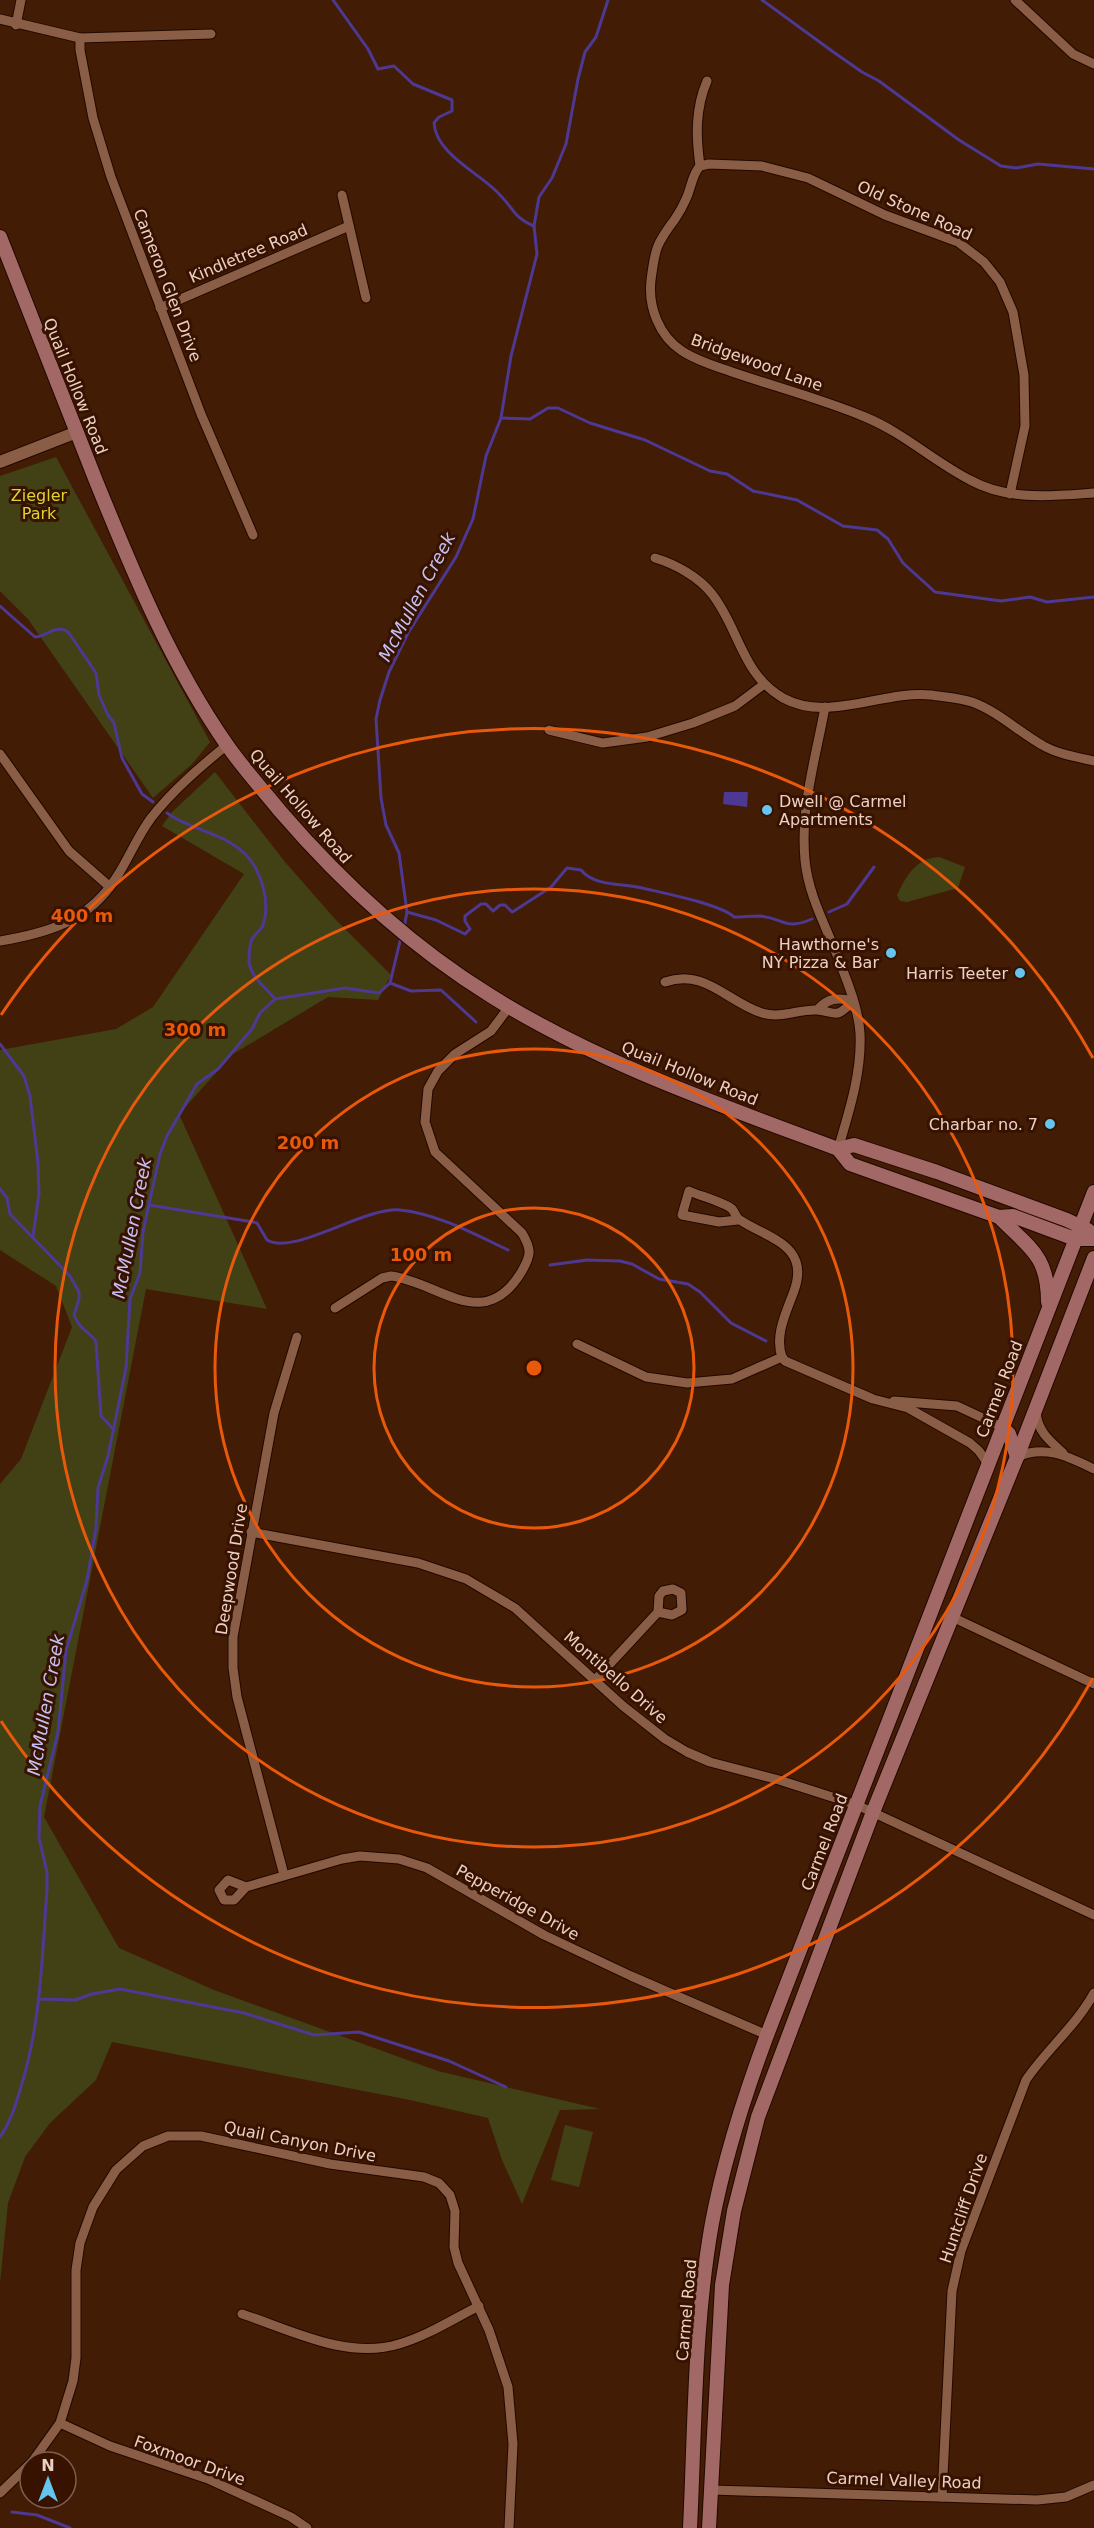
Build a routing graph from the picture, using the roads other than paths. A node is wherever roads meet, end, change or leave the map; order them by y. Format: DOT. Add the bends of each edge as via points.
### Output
graph roads {
  1 [pos="21,0"];
  2 [pos="1015,0"];
  3 [pos="6,23"];
  4 [pos="211,34"];
  5 [pos="80,38"];
  6 [pos="1094,64"];
  7 [pos="707,81"];
  8 [pos="700,166"];
  9 [pos="342,195"];
  10 [pos="349,226"];
  11 [pos="0,237"];
  12 [pos="366,298"];
  13 [pos="160,308"];
  14 [pos="77,432"];
  15 [pos="0,462"];
  16 [pos="1094,493"];
  17 [pos="1010,494"];
  18 [pos="253,536"];
  19 [pos="655,558"];
  20 [pos="763,684"];
  21 [pos="825,707"];
  22 [pos="549,730"];
  23 [pos="227,745"];
  24 [pos="0,754"];
  25 [pos="1094,761"];
  26 [pos="110,887"];
  27 [pos="0,941"];
  28 [pos="665,982"];
  29 [pos="853,1001"];
  30 [pos="509,1007"];
  31 [pos="817,1010"];
  32 [pos="838,1149"];
  33 [pos="1094,1192"];
  34 [pos="999,1216"];
  35 [pos="738,1220"];
  36 [pos="1082,1225"];
  37 [pos="1094,1234"];
  38 [pos="1076,1239"];
  39 [pos="1094,1239"];
  40 [pos="1094,1257"];
  41 [pos="335,1308"];
  42 [pos="1048,1310"];
  43 [pos="297,1337"];
  44 [pos="577,1344"];
  45 [pos="782,1357"];
  46 [pos="873,1400"];
  47 [pos="1036,1409"];
  48 [pos="1002,1427"];
  49 [pos="1065,1455"];
  50 [pos="1017,1457"];
  51 [pos="988,1464"];
  52 [pos="1094,1469"];
  53 [pos="251,1532"];
  54 [pos="658,1612"];
  55 [pos="952,1617"];
  56 [pos="595,1680"];
  57 [pos="1094,1684"];
  58 [pos="857,1805"];
  59 [pos="873,1812"];
  60 [pos="284,1875"];
  61 [pos="246,1887"];
  62 [pos="1094,1915"];
  63 [pos="1094,1993"];
  64 [pos="767,2035"];
  65 [pos="479,2306"];
  66 [pos="243,2314"];
  67 [pos="60,2424"];
  68 [pos="41,2450"];
  69 [pos="18,2476"];
  70 [pos="1094,2485"];
  71 [pos="711,2490"];
  72 [pos="0,2493"];
  73 [pos="942,2497"];
  74 [pos="307,2528"];
  75 [pos="509,2528"];
  76 [pos="690,2528"];
  77 [pos="709,2528"];
  1 -- 3 [label="street"];
  2 -- 6 [label="street" via="1073,54"];
  3 -- 5 [label="street"];
  4 -- 5 [label="street"];
  5 -- 13 [label="street, Cameron Glen Drive" via="99,143"];
  7 -- 8 [label="street, Bridgewood Lane" via="698,109"];
  8 -- 17 [label="street, Old Stone Road" via="745,165 798,175 885,215 958,242 984,262 1010,303 1024,375 1024,426"];
  8 -- 17 [label="street, Bridgewood Lane" via="686,200 655,250 652,305 669,341 694,358 875,421 971,481"];
  9 -- 10 [label="street"];
  10 -- 12 [label="street"];
  10 -- 13 [label="street, Kindletree Road"];
  11 -- 14 [label="main road, Quail Hollow Road"];
  13 -- 18 [label="street, Cameron Glen Drive"];
  14 -- 15 [label="street"];
  14 -- 23 [label="main road, Quail Hollow Road" via="151,611"];
  16 -- 17 [label="street, Bridgewood Lane"];
  19 -- 20 [label="street" via="669,562 712,594"];
  20 -- 21 [label="street" via="796,705"];
  20 -- 22 [label="street" via="735,706 647,737 603,743"];
  21 -- 25 [label="street" via="904,695 972,702 1044,746"];
  21 -- 29 [label="street" via="806,807 805,860 818,909"];
  23 -- 26 [label="street" via="170,796 139,836"];
  23 -- 30 [label="main road, Quail Hollow Road" via="339,877 413,942"];
  24 -- 26 [label="street" via="69,851"];
  26 -- 27 [label="street" via="92,907 66,925"];
  28 -- 31 [label="street" via="699,980 751,1008 777,1016"];
  29 -- 31 [label="street" via="838,997 824,1002"];
  29 -- 31 [label="street" via="843,1011 829,1014"];
  29 -- 32 [label="street" via="860,1033 856,1080"];
  30 -- 32 [label="main road, Quail Hollow Road" via="590,1050 657,1079"];
  30 -- 41 [label="street" via="491,1031 455,1054 438,1071 428,1089 425,1122 435,1152 522,1233 530,1245 529,1259 510,1288 480,1302 456,1300 391,1276"];
  32 -- 34 [label="main road, Quail Hollow Road" via="850,1164"];
  32 -- 36 [label="main road, Quail Hollow Road" via="854,1146"];
  33 -- 36 [label="main road, Carmel Road"];
  34 -- 38 [label="main road, Quail Hollow Road" via="1013,1216"];
  34 -- 42 [label="main road" via="1035,1252 1046,1278"];
  35 -- 35 [label="street" via="731,1209 689,1191 682,1215 719,1222"];
  35 -- 45 [label="street" via="776,1237 796,1262 797,1282 781,1328"];
  36 -- 37 [label="main road, Quail Hollow Road"];
  36 -- 38 [label="main road, Carmel Road"];
  38 -- 39 [label="main road, Quail Hollow Road"];
  38 -- 42 [label="main road, Carmel Road"];
  40 -- 47 [label="main road, Carmel Road"];
  42 -- 48 [label="main road, Carmel Road"];
  43 -- 53 [label="street, Deepwood Drive" via="274,1413"];
  44 -- 45 [label="street" via="646,1377 687,1383 732,1379"];
  45 -- 46 [label="street"];
  46 -- 48 [label="street" via="957,1406"];
  46 -- 51 [label="street" via="908,1408 970,1443"];
  47 -- 49 [label="street" via="1037,1424 1044,1437"];
  47 -- 50 [label="main road, Carmel Road"];
  48 -- 50 [label="main road" via="1009,1434"];
  48 -- 51 [label="main road, Carmel Road"];
  49 -- 50 [label="street" via="1039,1450"];
  49 -- 52 [label="street"];
  50 -- 55 [label="main road, Carmel Road"];
  51 -- 58 [label="main road, Carmel Road"];
  53 -- 56 [label="street, Montibello Drive" via="418,1563 466,1579 515,1608"];
  53 -- 60 [label="street, Deepwood Drive" via="235,1617 233,1668"];
  54 -- 56 [label="street"];
  55 -- 57 [label="street"];
  55 -- 59 [label="main road, Carmel Road"];
  56 -- 58 [label="street, Montibello Drive" via="655,1732 687,1752"];
  58 -- 59 [label="street, Montibello Drive"];
  58 -- 64 [label="main road, Carmel Road"];
  59 -- 62 [label="street, Montibello Drive"];
  59 -- 71 [label="main road, Carmel Road" via="767,2091 744,2165 722,2285"];
  60 -- 61 [label="street, Pepperidge Drive"];
  60 -- 64 [label="street, Pepperidge Drive" via="360,1856 409,1861 428,1868 543,1935"];
  63 -- 73 [label="street, Huntcliff Drive" via="1071,2028 1026,2080 957,2264 950,2312"];
  64 -- 76 [label="main road, Carmel Road" via="732,2138 712,2224 700,2318"];
  65 -- 66 [label="street" via="417,2338 376,2349 342,2347"];
  65 -- 67 [label="street, Quail Canyon Drive" via="458,2263 452,2200 439,2183 201,2136 168,2136 128,2157 106,2184 88,2218 76,2270 73,2381"];
  65 -- 75 [label="street, Quail Canyon Drive" via="500,2357 512,2415"];
  67 -- 68 [label="street, Quail Canyon Drive"];
  67 -- 74 [label="street, Foxmoor Drive" via="110,2446 208,2479"];
  69 -- 72 [label="street, Quail Canyon Drive"];
  70 -- 73 [label="street, Carmel Valley Road" via="1047,2500"];
  71 -- 73 [label="street, Carmel Valley Road"];
  71 -- 77 [label="main road, Carmel Road"];
}
